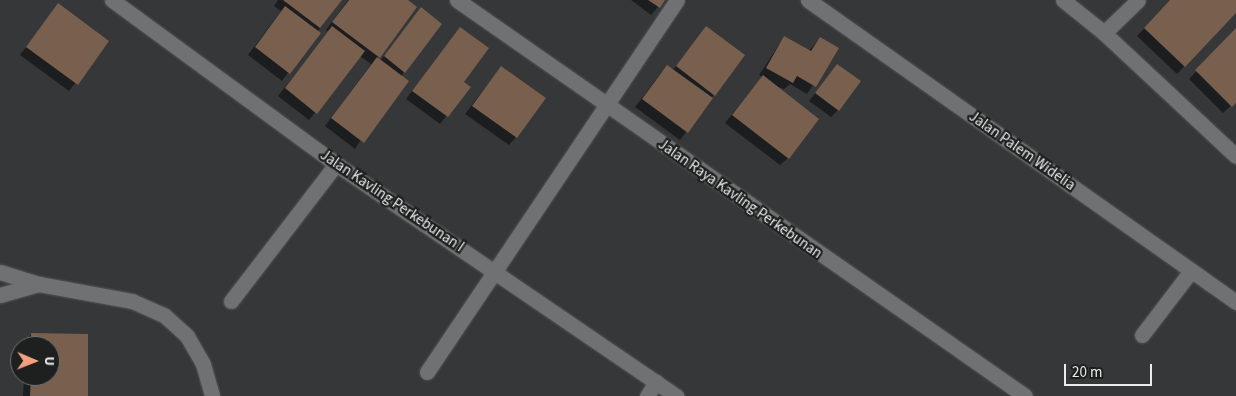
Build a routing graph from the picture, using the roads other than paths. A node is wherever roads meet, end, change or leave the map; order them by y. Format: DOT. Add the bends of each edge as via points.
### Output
graph roads {
  1 [pos="112,0"];
  2 [pos="457,0"];
  3 [pos="677,0"];
  4 [pos="808,0"];
  5 [pos="1063,0"];
  6 [pos="1138,0"];
  7 [pos="1104,33"];
  8 [pos="605,105"];
  9 [pos="1236,156"];
  10 [pos="336,164"];
  11 [pos="494,269"];
  12 [pos="1191,271"];
  13 [pos="0,272"];
  14 [pos="39,284"];
  15 [pos="0,295"];
  16 [pos="231,301"];
  17 [pos="1236,302"];
  18 [pos="1142,334"];
  19 [pos="427,372"];
  20 [pos="656,382"];
  21 [pos="212,396"];
  22 [pos="647,396"];
  23 [pos="676,396"];
  24 [pos="1025,396"];
  1 -- 10 [label="street, Jalan Kavling Perkebunan I"];
  2 -- 8 [label="street, Jalan Raya Kavling Perkebunan"];
  3 -- 8 [label="street"];
  4 -- 12 [label="street, Jalan Palem Widelia"];
  5 -- 7 [label="street"];
  6 -- 7 [label="street"];
  7 -- 9 [label="street"];
  8 -- 11 [label="street"];
  8 -- 24 [label="street, Jalan Raya Kavling Perkebunan"];
  10 -- 11 [label="street, Jalan Kavling Perkebunan I"];
  10 -- 16 [label="street"];
  11 -- 19 [label="street"];
  11 -- 20 [label="street, Jalan Kavling Perkebunan I"];
  12 -- 17 [label="street, Jalan Palem Widelia"];
  12 -- 18 [label="street"];
  13 -- 14 [label="street"];
  14 -- 15 [label="street"];
  14 -- 21 [label="street" via="132,301 165,316 188,336 203,364"];
  20 -- 22 [label="street"];
  20 -- 23 [label="street, Jalan Kavling Perkebunan I"];
}
